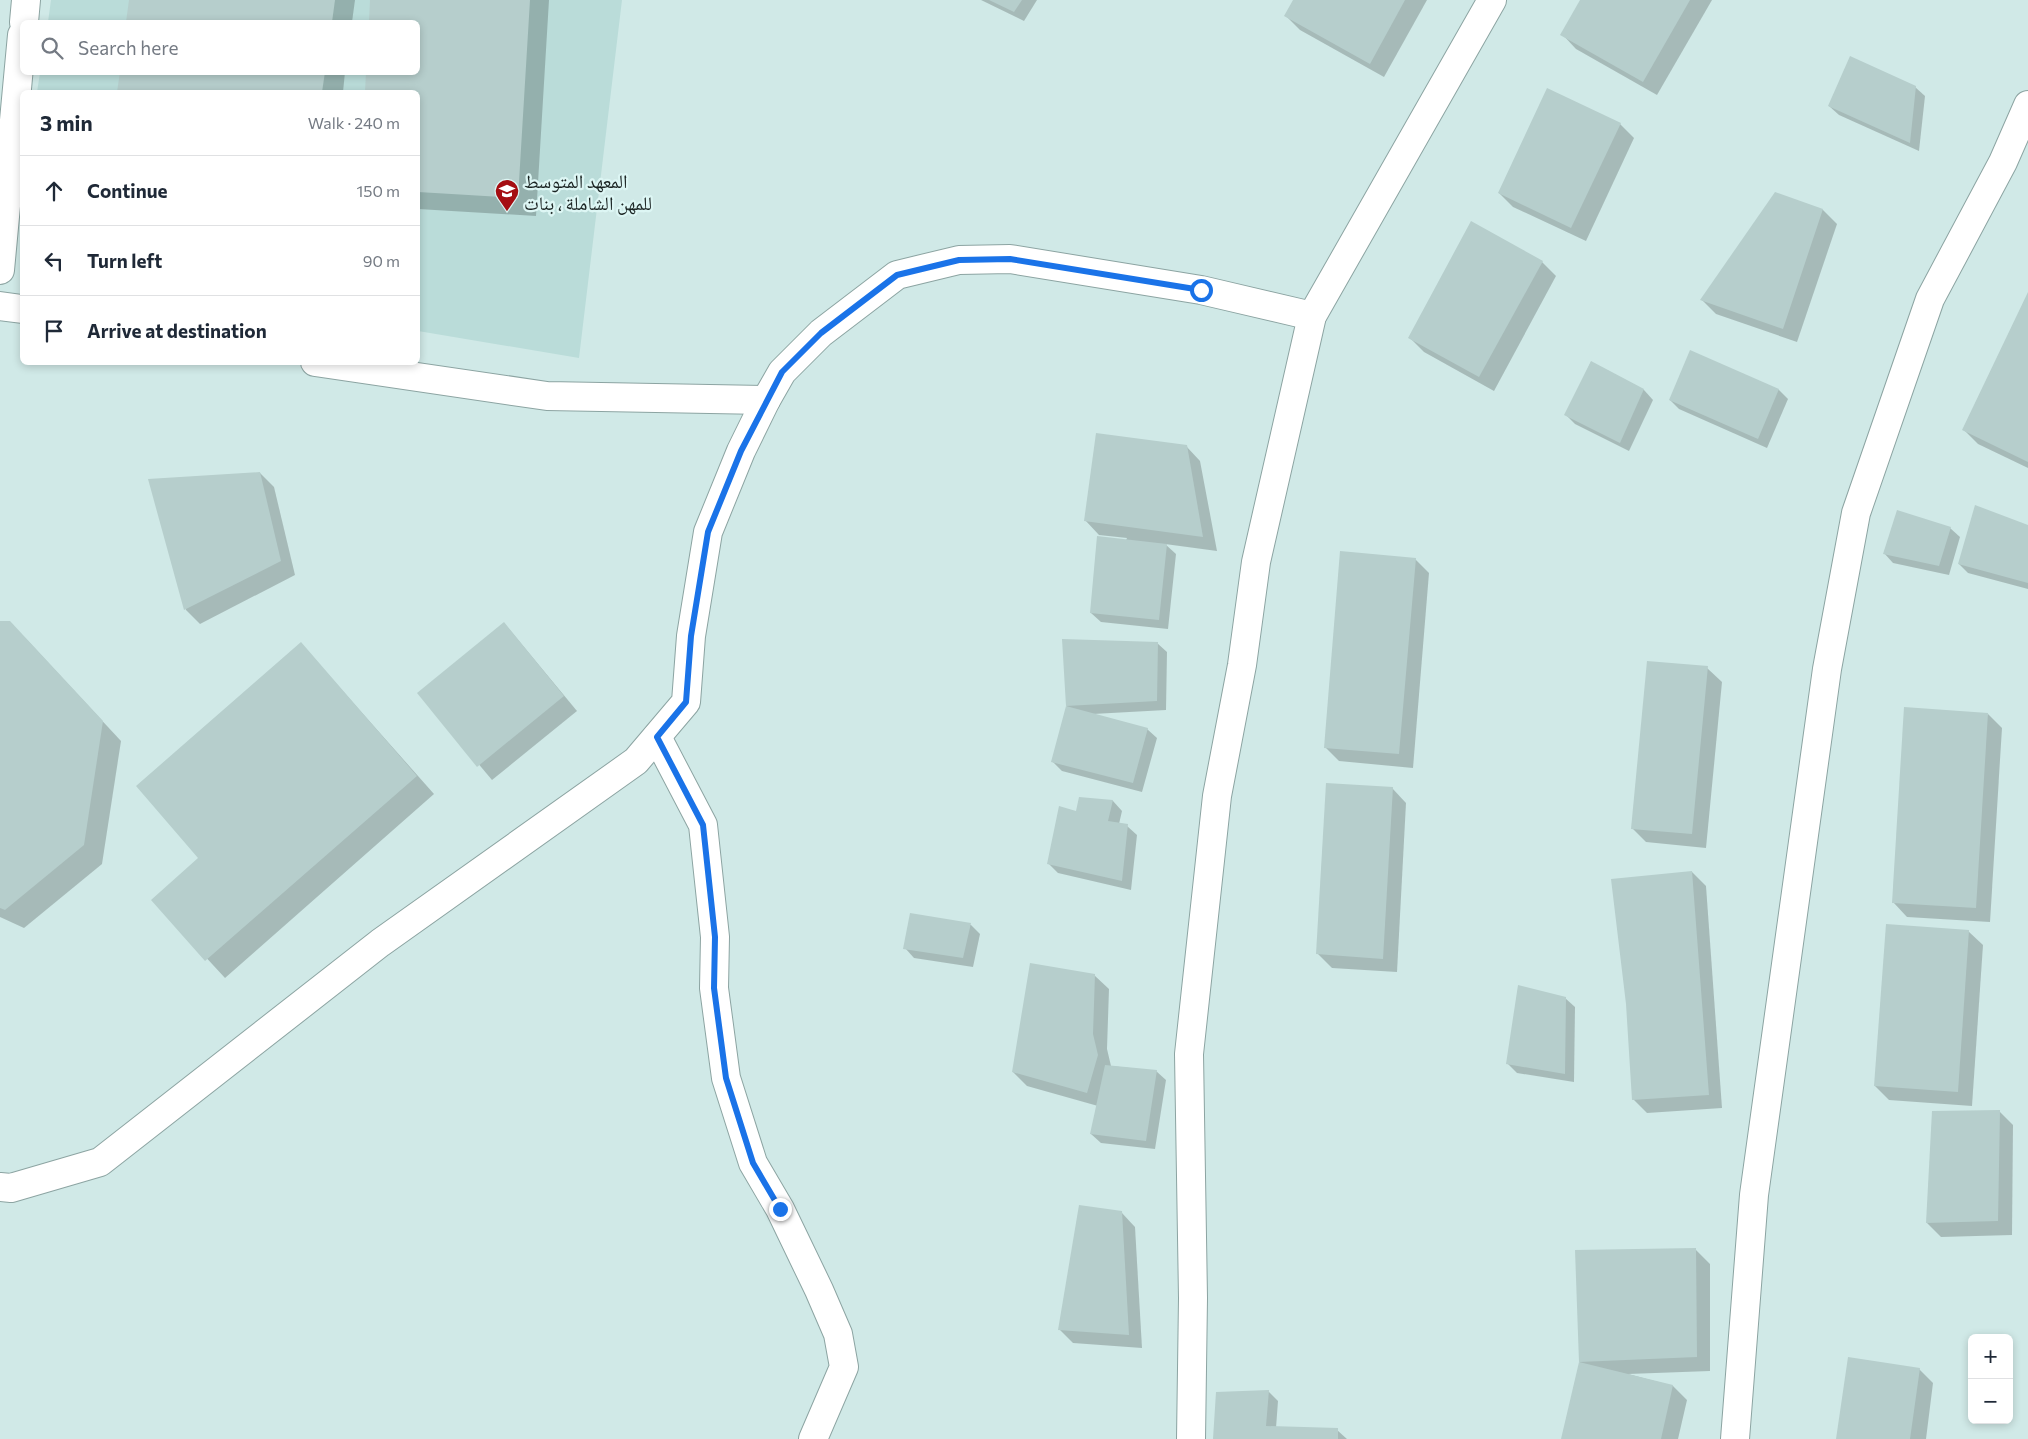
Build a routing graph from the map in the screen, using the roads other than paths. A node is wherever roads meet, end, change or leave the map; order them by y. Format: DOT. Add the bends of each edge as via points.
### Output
graph roads {
  1 [pos="26,0"];
  2 [pos="1492,0"];
  3 [pos="24,20"];
  4 [pos="20,56"];
  5 [pos="2028,105"];
  6 [pos="0,270"];
  7 [pos="0,306"];
  8 [pos="20,309"];
  9 [pos="1312,316"];
  10 [pos="336,365"];
  11 [pos="766,400"];
  12 [pos="657,737"];
  13 [pos="0,1187"];
  14 [pos="813,1439"];
  15 [pos="1191,1439"];
  16 [pos="1735,1439"];
  1 -- 3 [label="street"];
  2 -- 9 [label="street"];
  4 -- 6 [label="street"];
  5 -- 16 [label="street" via="2003,162 1930,299 1856,513 1827,668 1754,1195"];
  7 -- 8 [label="street"];
  9 -- 11 [label="street" via="1201,290 1010,259 959,260 897,275 821,333 782,372"];
  9 -- 15 [label="street" via="1256,562 1242,665 1217,796 1189,1054 1193,1298"];
  10 -- 11 [label="street" via="547,396"];
  11 -- 12 [label="street" via="708,532 691,636 686,702"];
  12 -- 13 [label="street" via="636,761 380,943 100,1162 11,1188"];
  12 -- 14 [label="street" via="703,825 715,937 714,988 726,1078 753,1163 780,1209 838,1334 844,1366"];
}
